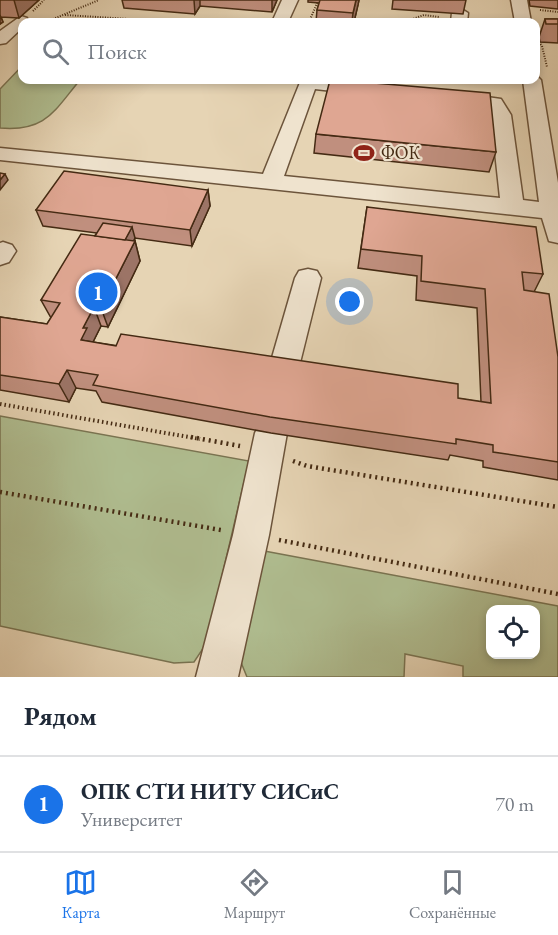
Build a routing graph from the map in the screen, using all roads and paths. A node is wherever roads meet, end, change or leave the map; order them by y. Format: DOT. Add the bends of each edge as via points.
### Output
graph roads {
  1 [pos="99,0"];
  2 [pos="290,0"];
  3 [pos="519,0"];
  4 [pos="312,1"];
  5 [pos="65,15"];
  6 [pos="423,15"];
  7 [pos="57,18"];
  8 [pos="113,18"];
  9 [pos="282,18"];
  10 [pos="311,18"];
  11 [pos="415,18"];
  12 [pos="522,18"];
  13 [pos="18,23"];
  14 [pos="1,37"];
  15 [pos="308,84"];
  16 [pos="318,84"];
  17 [pos="532,84"];
  18 [pos="389,91"];
  19 [pos="435,96"];
  20 [pos="0,154"];
  21 [pos="551,174"];
  22 [pos="271,182"];
  23 [pos="512,206"];
  24 [pos="552,211"];
  25 [pos="558,235"];
  26 [pos="308,278"];
  27 [pos="282,375"];
  28 [pos="271,433"];
  29 [pos="217,677"];
  1 -- 5 [label="path"];
  2 -- 9 [label="lane"];
  3 -- 12 [label="lane"];
  4 -- 10 [label="path" via="318,1"];
  5 -- 7 [label="path"];
  5 -- 8 [label="path"];
  6 -- 11 [label="path"];
  13 -- 14 [label="lane"];
  15 -- 22 [label="lane"];
  16 -- 18 [label="lane"];
  17 -- 21 [label="lane"];
  19 -- 23 [label="lane" via="494,103 501,115"];
  20 -- 22 [label="lane"];
  21 -- 24 [label="lane"];
  22 -- 23 [label="lane"];
  23 -- 24 [label="lane"];
  24 -- 25 [label="lane"];
  26 -- 27 [label="lane"];
  28 -- 29 [label="lane"];
}
